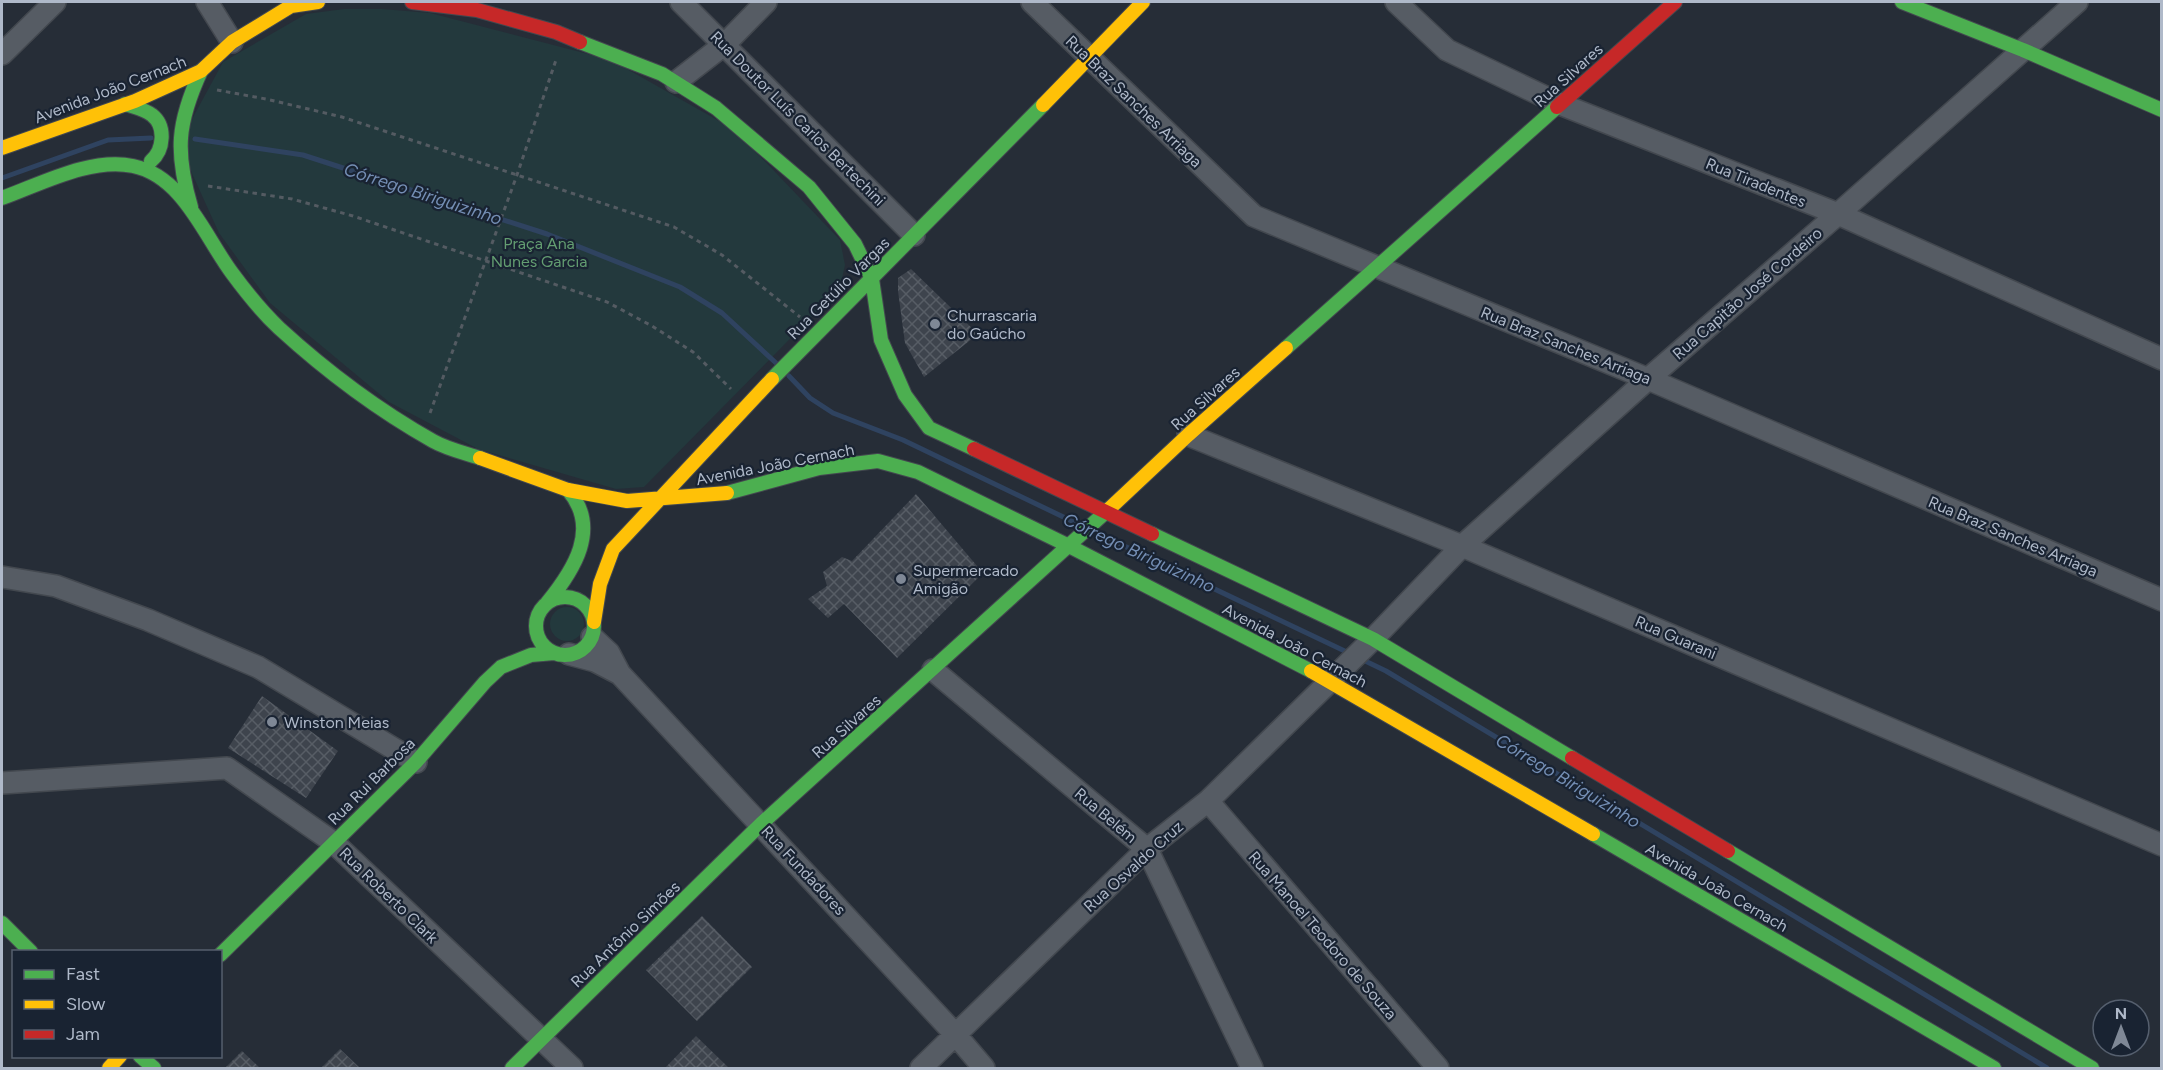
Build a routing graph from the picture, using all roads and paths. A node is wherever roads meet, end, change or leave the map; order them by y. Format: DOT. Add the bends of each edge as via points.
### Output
graph roads {
  1 [pos="55,2"];
  2 [pos="207,2"];
  3 [pos="318,2"];
  4 [pos="424,2"];
  5 [pos="681,2"];
  6 [pos="766,2"];
  7 [pos="1032,2"];
  8 [pos="1143,2"];
  9 [pos="1396,2"];
  10 [pos="1675,2"];
  11 [pos="1902,2"];
  12 [pos="2077,2"];
  13 [pos="232,42"];
  14 [pos="725,44"];
  15 [pos="560,47"];
  16 [pos="2023,50"];
  17 [pos="2,54"];
  18 [pos="1088,58"];
  19 [pos="201,71"];
  20 [pos="675,82"];
  21 [pos="216,90"];
  22 [pos="125,104"];
  23 [pos="1560,104"];
  24 [pos="2162,110"];
  25 [pos="2,135"];
  26 [pos="25,140"];
  27 [pos="2,148"];
  28 [pos="134,166"];
  29 [pos="517,175"];
  30 [pos="207,186"];
  31 [pos="2,198"];
  32 [pos="190,207"];
  33 [pos="1838,214"];
  34 [pos="914,235"];
  35 [pos="485,261"];
  36 [pos="1376,268"];
  37 [pos="872,279"];
  38 [pos="795,325"];
  39 [pos="2162,359"];
  40 [pos="1648,379"];
  41 [pos="732,391"];
  42 [pos="428,420"];
  43 [pos="1188,435"];
  44 [pos="568,490"];
  45 [pos="662,500"];
  46 [pos="1101,517"];
  47 [pos="1074,542"];
  48 [pos="1462,546"];
  49 [pos="2,577"];
  50 [pos="2162,600"];
  51 [pos="547,603"];
  52 [pos="593,629"];
  53 [pos="1368,643"];
  54 [pos="561,654"];
  55 [pos="933,670"];
  56 [pos="1338,673"];
  57 [pos="620,674"];
  58 [pos="416,762"];
  59 [pos="2,783"];
  60 [pos="1209,801"];
  61 [pos="761,824"];
  62 [pos="333,842"];
  63 [pos="2162,846"];
  64 [pos="1147,849"];
  65 [pos="2,923"];
  66 [pos="30,950"];
  67 [pos="222,952"];
  68 [pos="955,1034"];
  69 [pos="541,1039"];
  70 [pos="142,1058"];
  71 [pos="154,1068"];
  72 [pos="513,1068"];
  73 [pos="572,1068"];
  74 [pos="921,1068"];
  75 [pos="984,1068"];
  76 [pos="1252,1068"];
  77 [pos="1438,1068"];
  78 [pos="1994,1068"];
  79 [pos="2092,1068"];
  1 -- 17 [label="street"];
  2 -- 13 [label="street"];
  3 -- 13 [label="main road, Avenida João Cernach" via="291,6"];
  4 -- 20 [label="main road" via="477,10 556,32"];
  5 -- 14 [label="street, Rua Doutor Luís Carlos Bertechini"];
  6 -- 14 [label="street"];
  7 -- 18 [label="street, Rua Braz Sanches Arriaga"];
  8 -- 18 [label="main road, Rua Getúlio Vargas"];
  9 -- 23 [label="street, Rua Tiradentes" via="1446,50"];
  10 -- 23 [label="main road, Rua Silvares"];
  11 -- 16 [label="main road"];
  12 -- 16 [label="street, Rua Capitão José Cordeiro"];
  13 -- 19 [label="main road, Avenida João Cernach"];
  14 -- 20 [label="street"];
  14 -- 34 [label="street, Rua Doutor Luís Carlos Bertechini"];
  15 -- 29 [label="path"];
  16 -- 24 [label="main road"];
  16 -- 33 [label="street, Rua Capitão José Cordeiro"];
  18 -- 34 [label="main road, Rua Getúlio Vargas"];
  18 -- 36 [label="street, Rua Braz Sanches Arriaga" via="1254,216"];
  19 -- 22 [label="main road, Avenida João Cernach"];
  19 -- 32 [label="main road" via="189,94 178,149"];
  20 -- 37 [label="main road" via="716,108 809,187 855,244"];
  21 -- 29 [label="path" via="342,117"];
  22 -- 26 [label="main road, Avenida João Cernach"];
  22 -- 28 [label="main road" via="147,111 161,126 159,154 148,163"];
  23 -- 33 [label="street, Rua Tiradentes"];
  23 -- 36 [label="main road, Rua Silvares"];
  25 -- 26 [label="main road"];
  26 -- 27 [label="main road, Avenida João Cernach"];
  28 -- 31 [label="main road, Avenida João Cernach" via="104,164 79,170"];
  28 -- 32 [label="main road, Avenida João Cernach" via="159,178"];
  29 -- 35 [label="path"];
  29 -- 38 [label="path" via="674,227 722,255 801,319"];
  30 -- 35 [label="path" via="292,199"];
  32 -- 44 [label="main road, Avenida João Cernach" via="232,273 278,327 353,390 435,442"];
  33 -- 39 [label="street, Rua Tiradentes"];
  33 -- 40 [label="street, Rua Capitão José Cordeiro"];
  34 -- 37 [label="main road, Rua Getúlio Vargas"];
  35 -- 41 [label="path" via="607,302 693,352"];
  35 -- 42 [label="path"];
  36 -- 40 [label="street, Rua Braz Sanches Arriaga"];
  36 -- 43 [label="main road, Rua Silvares"];
  37 -- 45 [label="main road, Rua Getúlio Vargas" via="769,381"];
  37 -- 46 [label="main road" via="881,340 905,395 929,428"];
  40 -- 48 [label="street, Rua Capitão José Cordeiro"];
  40 -- 50 [label="street, Rua Braz Sanches Arriaga"];
  43 -- 46 [label="main road, Rua Silvares"];
  43 -- 48 [label="street, Rua Guarani"];
  44 -- 45 [label="main road, Avenida João Cernach" via="627,501"];
  44 -- 51 [label="main road" via="577,497 585,516 579,552 562,586"];
  45 -- 47 [label="main road, Avenida João Cernach" via="719,495 819,468 878,461 918,472"];
  45 -- 52 [label="main road, Rua Getúlio Vargas" via="613,549 600,584"];
  46 -- 47 [label="main road, Rua Silvares"];
  46 -- 53 [label="main road"];
  47 -- 55 [label="main road, Rua Silvares"];
  47 -- 56 [label="main road, Avenida João Cernach"];
  48 -- 53 [label="street, Rua Capitão José Cordeiro"];
  48 -- 63 [label="street, Rua Guarani"];
  49 -- 58 [label="street" via="56,586 258,667"];
  51 -- 52 [label="main road" via="563,597 580,601 587,606"];
  51 -- 54 [label="main road" via="540,610 536,630 545,647"];
  52 -- 54 [label="main road" via="583,649"];
  52 -- 57 [label="street, Rua Fundadores"];
  53 -- 56 [label="street, Rua Capitão José Cordeiro"];
  53 -- 79 [label="main road"];
  54 -- 57 [label="street, Rua Fundadores" via="595,661"];
  54 -- 58 [label="main road, Rua Rui Barbosa" via="531,655 501,667"];
  55 -- 61 [label="main road, Rua Silvares"];
  55 -- 64 [label="street, Rua Belém"];
  56 -- 60 [label="street, Rua Osvaldo Cruz"];
  56 -- 78 [label="main road, Avenida João Cernach"];
  57 -- 61 [label="street, Rua Fundadores"];
  58 -- 62 [label="main road, Rua Rui Barbosa"];
  59 -- 62 [label="street, Rua Roberto Clark" via="227,768"];
  60 -- 64 [label="street, Rua Osvaldo Cruz"];
  60 -- 77 [label="street, Rua Manoel Teodoro de Souza"];
  61 -- 68 [label="street, Rua Fundadores"];
  61 -- 69 [label="main road, Rua Antônio Simões"];
  62 -- 67 [label="main road, Rua Rui Barbosa"];
  62 -- 69 [label="street, Rua Roberto Clark"];
  64 -- 68 [label="street, Rua Osvaldo Cruz"];
  64 -- 76 [label="street, Rua Belém"];
  65 -- 66 [label="main road"];
  68 -- 74 [label="street, Rua Osvaldo Cruz"];
  68 -- 75 [label="street, Rua Fundadores"];
  69 -- 72 [label="main road, Rua Antônio Simões"];
  69 -- 73 [label="street, Rua Roberto Clark"];
  70 -- 71 [label="main road"];
}
